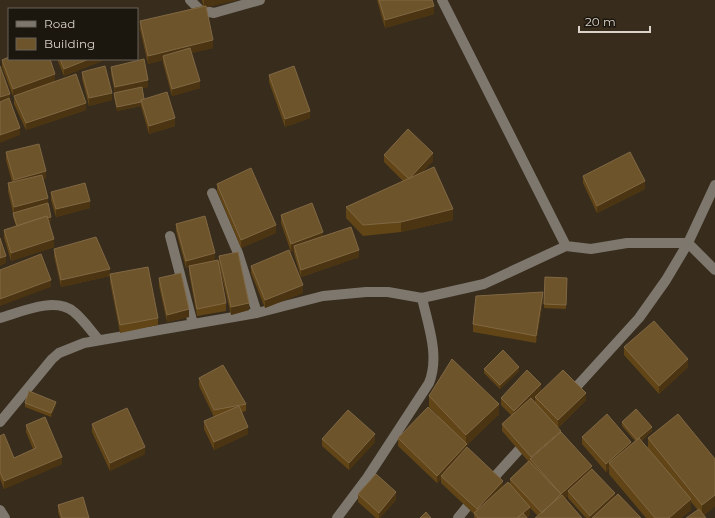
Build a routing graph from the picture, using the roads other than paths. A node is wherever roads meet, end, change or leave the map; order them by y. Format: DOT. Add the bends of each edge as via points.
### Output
graph roads {
  1 [pos="190,0"];
  2 [pos="260,0"];
  3 [pos="442,0"];
  4 [pos="715,185"];
  5 [pos="212,193"];
  6 [pos="170,236"];
  7 [pos="688,243"];
  8 [pos="566,246"];
  9 [pos="715,270"];
  10 [pos="422,298"];
  11 [pos="257,313"];
  12 [pos="0,318"];
  13 [pos="193,324"];
  14 [pos="99,340"];
  15 [pos="562,403"];
  16 [pos="0,422"];
  17 [pos="535,432"];
  18 [pos="0,510"];
  19 [pos="5,518"];
  20 [pos="337,518"];
  21 [pos="458,518"];
  1 -- 2 [label="street" via="200,10 214,13"];
  3 -- 8 [label="street"];
  4 -- 7 [label="street"];
  5 -- 11 [label="street" via="238,253"];
  6 -- 13 [label="street"];
  7 -- 8 [label="street" via="627,244 590,249"];
  7 -- 9 [label="street"];
  7 -- 15 [label="street" via="639,318"];
  8 -- 10 [label="street" via="484,284"];
  10 -- 11 [label="street" via="388,292 343,294 323,296"];
  10 -- 20 [label="street" via="434,354 430,379 367,478"];
  11 -- 13 [label="street"];
  12 -- 14 [label="street" via="45,305 59,305 75,312"];
  13 -- 14 [label="street"];
  14 -- 16 [label="street" via="84,343 52,358"];
  17 -- 21 [label="street"];
  18 -- 19 [label="street"];
}
